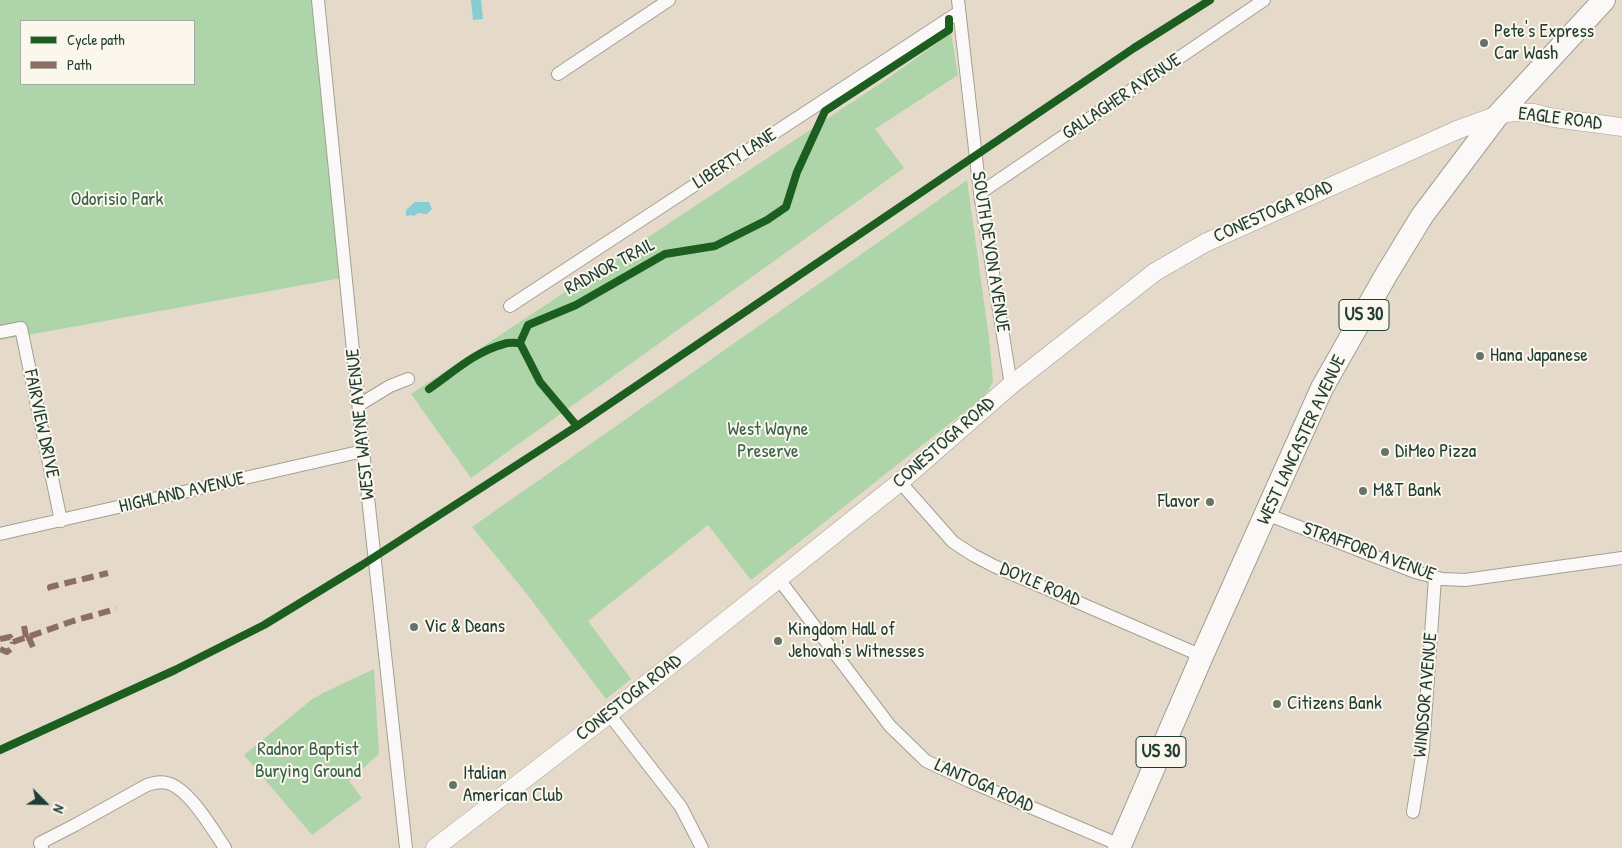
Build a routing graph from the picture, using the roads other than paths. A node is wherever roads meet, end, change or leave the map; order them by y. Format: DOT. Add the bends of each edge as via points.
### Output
graph roads {
  1 [pos="318,0"];
  2 [pos="669,0"];
  3 [pos="1264,0"];
  4 [pos="1604,0"];
  5 [pos="959,6"];
  6 [pos="558,74"];
  7 [pos="1498,115"];
  8 [pos="1622,127"];
  9 [pos="980,193"];
  10 [pos="510,306"];
  11 [pos="0,332"];
  12 [pos="408,379"];
  13 [pos="1011,385"];
  14 [pos="359,405"];
  15 [pos="363,451"];
  16 [pos="900,482"];
  17 [pos="1266,514"];
  18 [pos="61,521"];
  19 [pos="0,534"];
  20 [pos="1622,558"];
  21 [pos="778,578"];
  22 [pos="1435,578"];
  23 [pos="1202,656"];
  24 [pos="608,714"];
  25 [pos="1413,812"];
  26 [pos="1120,846"];
  27 [pos="42,848"];
  28 [pos="225,848"];
  29 [pos="406,848"];
  30 [pos="435,848"];
  31 [pos="702,848"];
  1 -- 14 [label="street, WEST WAYNE AVENUE"];
  2 -- 6 [label="street"];
  3 -- 9 [label="street, GALLAGHER AVENUE"];
  4 -- 7 [label="highway, WEST LANCASTER AVENUE / US 30"];
  5 -- 9 [label="street, SOUTH DEVON AVENUE"];
  5 -- 10 [label="street, LIBERTY LANE"];
  7 -- 8 [label="main road, EAGLE ROAD" via="1534,113"];
  7 -- 13 [label="main road, CONESTOGA ROAD" via="1456,130 1182,255 1155,272"];
  7 -- 17 [label="highway, WEST LANCASTER AVENUE / US 30" via="1422,216 1386,275 1322,388"];
  9 -- 13 [label="street, SOUTH DEVON AVENUE"];
  11 -- 18 [label="street, FAIRVIEW DRIVE" via="21,328"];
  12 -- 14 [label="street"];
  13 -- 16 [label="main road, CONESTOGA ROAD"];
  14 -- 15 [label="street, WEST WAYNE AVENUE"];
  15 -- 18 [label="street, HIGHLAND AVENUE"];
  15 -- 29 [label="street, WEST WAYNE AVENUE"];
  16 -- 21 [label="main road, CONESTOGA ROAD"];
  16 -- 23 [label="street, DOYLE ROAD" via="953,542 973,555"];
  17 -- 22 [label="street, STRAFFORD AVENUE"];
  17 -- 23 [label="highway, WEST LANCASTER AVENUE / US 30"];
  18 -- 19 [label="street, HIGHLAND AVENUE"];
  20 -- 22 [label="street, STRAFFORD AVENUE" via="1465,580"];
  21 -- 24 [label="main road, CONESTOGA ROAD"];
  21 -- 26 [label="street, LANTOGA ROAD" via="890,726 926,761"];
  22 -- 25 [label="street, WINDSOR AVENUE" via="1422,749"];
  23 -- 26 [label="highway, WEST LANCASTER AVENUE / US 30"];
  24 -- 30 [label="main road, CONESTOGA ROAD"];
  24 -- 31 [label="street" via="681,807"];
  27 -- 28 [label="street" via="40,843 147,785 159,782 174,785 190,800"];
}
